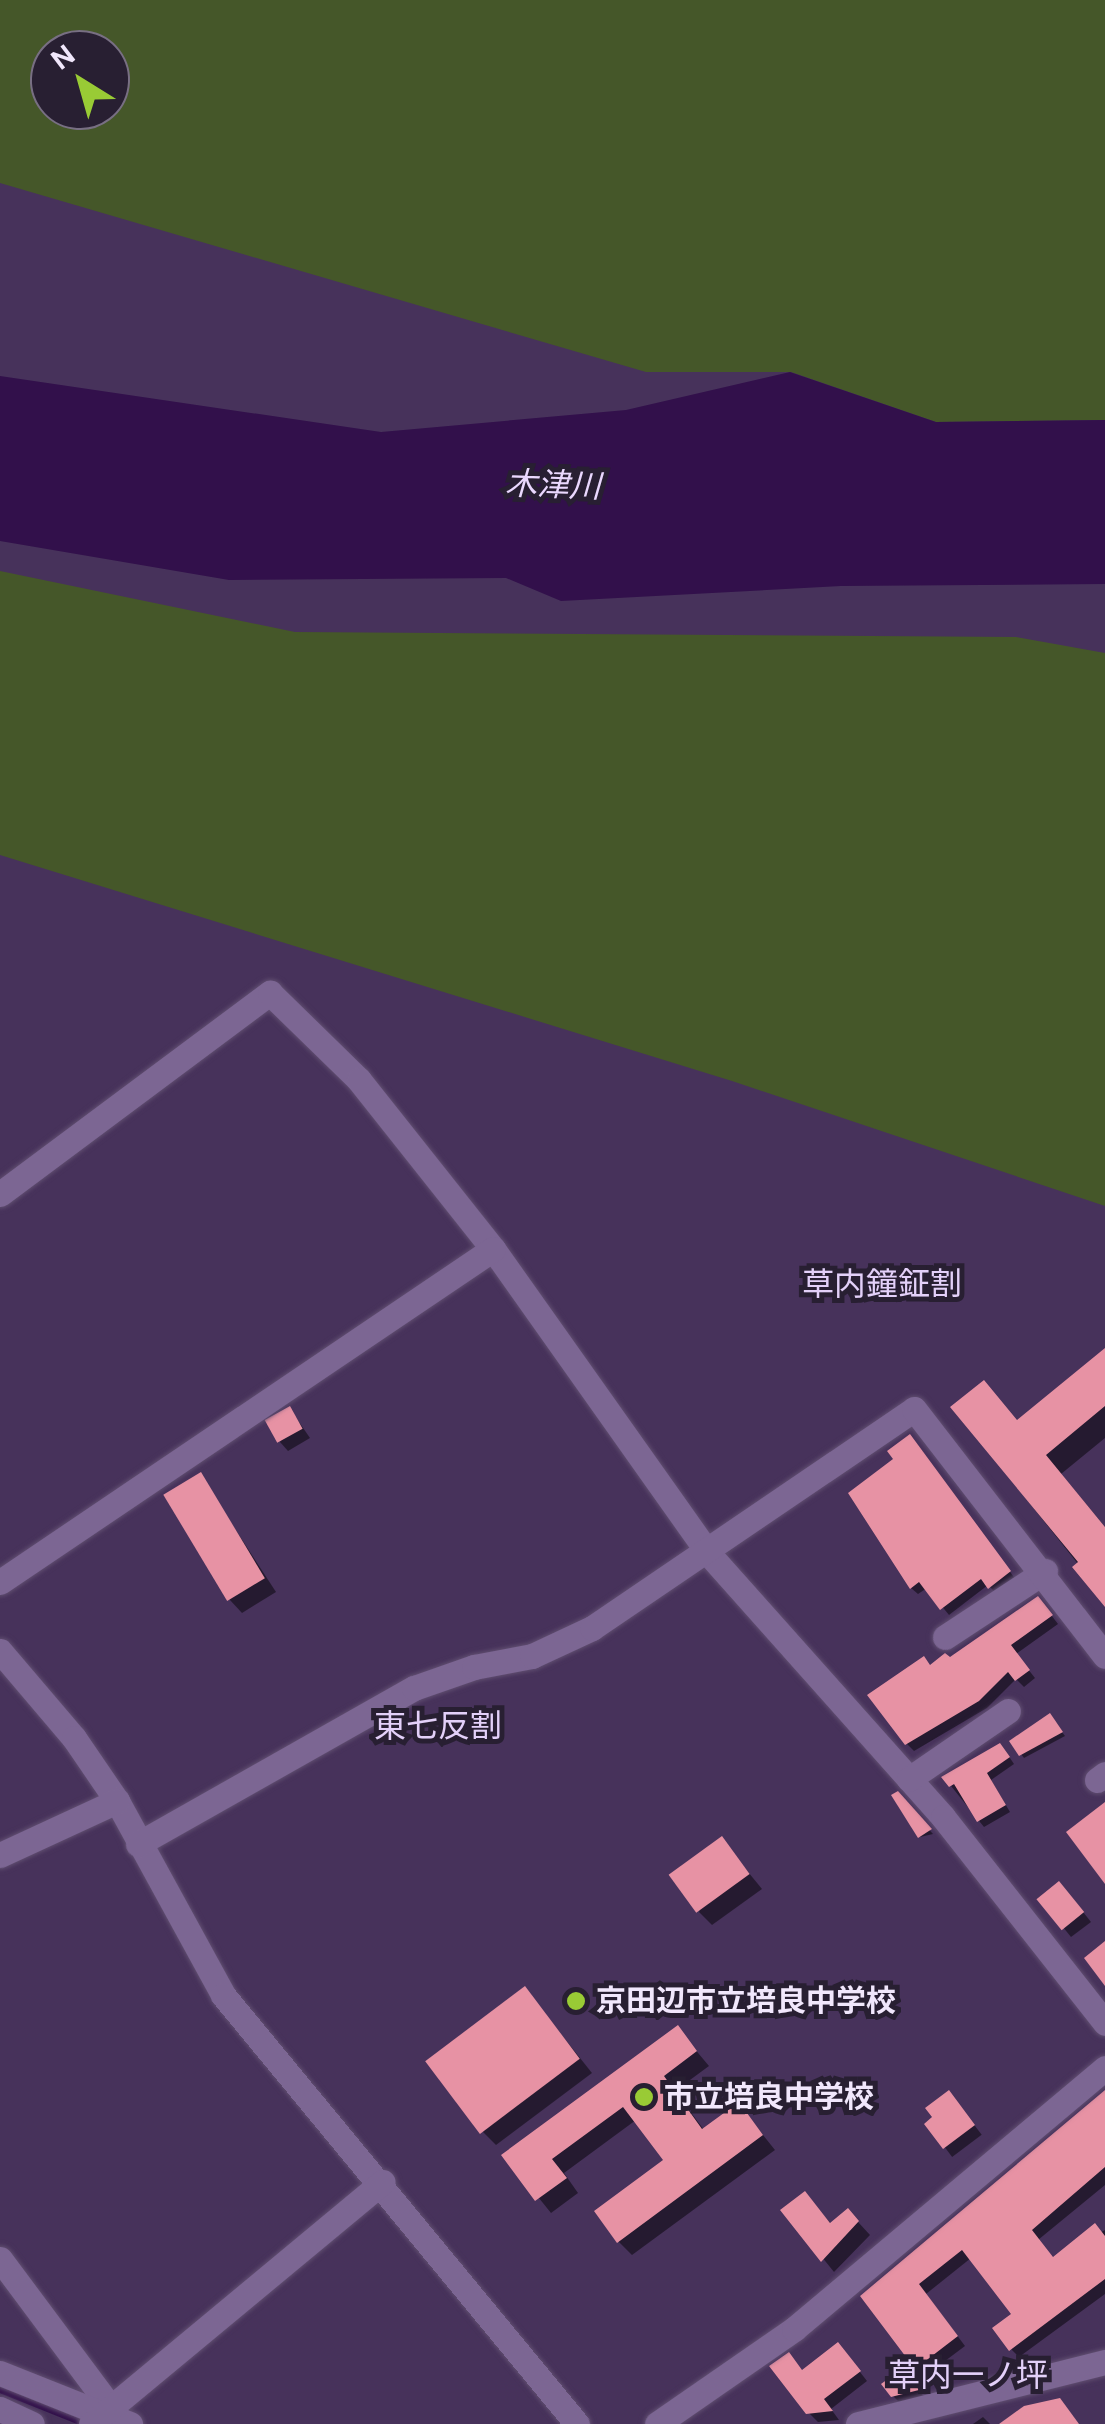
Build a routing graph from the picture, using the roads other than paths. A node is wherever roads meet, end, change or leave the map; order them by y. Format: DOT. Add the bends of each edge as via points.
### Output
graph roads {
  1 [pos="4,1182"];
  2 [pos="493,1249"];
  3 [pos="708,1553"];
  4 [pos="1045,1571"];
  5 [pos="0,1582"];
  6 [pos="945,1638"];
  7 [pos="0,1651"];
  8 [pos="1105,1656"];
  9 [pos="1008,1711"];
  10 [pos="909,1779"];
  11 [pos="118,1801"];
  12 [pos="138,1844"];
  13 [pos="0,1855"];
  14 [pos="1105,2023"];
  15 [pos="1105,2068"];
  16 [pos="383,2182"];
  17 [pos="0,2259"];
  18 [pos="1105,2362"];
  19 [pos="0,2372"];
  20 [pos="0,2410"];
  21 [pos="111,2419"];
  22 [pos="32,2424"];
  23 [pos="577,2424"];
  24 [pos="656,2424"];
  25 [pos="858,2424"];
  1 -- 2 [label="street" via="270,993 360,1080"];
  2 -- 3 [label="street"];
  2 -- 5 [label="street"];
  3 -- 4 [label="street" via="914,1409"];
  3 -- 10 [label="street"];
  3 -- 12 [label="street" via="592,1628 532,1656 474,1666 414,1688"];
  4 -- 6 [label="street"];
  4 -- 8 [label="street"];
  7 -- 11 [label="street"];
  9 -- 10 [label="street"];
  10 -- 14 [label="street"];
  11 -- 12 [label="street"];
  11 -- 13 [label="street"];
  12 -- 16 [label="street" via="223,1995"];
  15 -- 24 [label="street" via="794,2329"];
  16 -- 21 [label="street"];
  16 -- 23 [label="street"];
  17 -- 21 [label="street"];
  18 -- 25 [label="street"];
  19 -- 21 [label="street"];
  20 -- 22 [label="street"];
}
